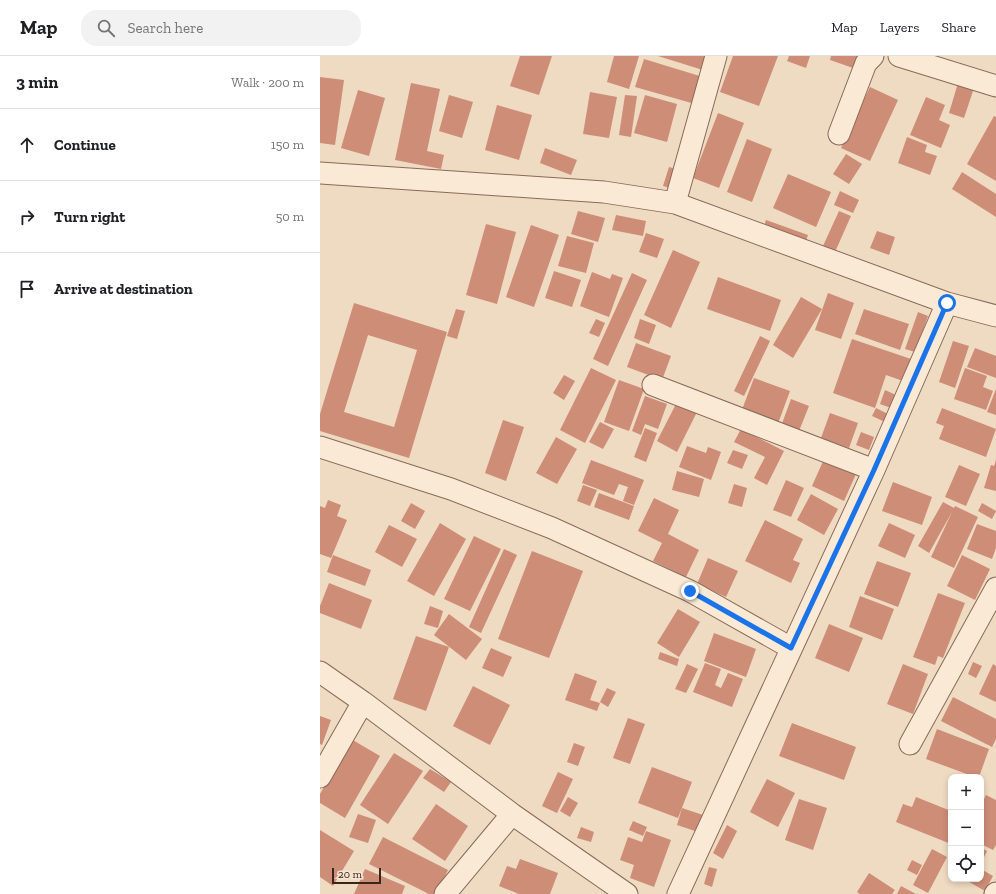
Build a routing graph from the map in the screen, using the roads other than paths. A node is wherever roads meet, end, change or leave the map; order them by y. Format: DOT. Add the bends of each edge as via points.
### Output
graph roads {
  1 [pos="716,56"];
  2 [pos="873,56"];
  3 [pos="899,56"];
  4 [pos="996,86"];
  5 [pos="839,134"];
  6 [pos="320,173"];
  7 [pos="675,203"];
  8 [pos="947,303"];
  9 [pos="996,316"];
  10 [pos="653,385"];
  11 [pos="320,447"];
  12 [pos="874,470"];
  13 [pos="996,588"];
  14 [pos="791,648"];
  15 [pos="320,672"];
  16 [pos="363,702"];
  17 [pos="910,744"];
  18 [pos="320,777"];
  19 [pos="512,814"];
  20 [pos="445,894"];
  21 [pos="627,894"];
  22 [pos="678,894"];
  1 -- 7 [label="street"];
  2 -- 5 [label="street" via="866,63"];
  3 -- 4 [label="street"];
  6 -- 7 [label="street" via="604,192"];
  7 -- 8 [label="street"];
  8 -- 9 [label="street"];
  8 -- 12 [label="street"];
  10 -- 12 [label="street"];
  11 -- 14 [label="street" via="451,489 552,528 690,591"];
  12 -- 14 [label="street"];
  13 -- 17 [label="street"];
  14 -- 22 [label="street"];
  15 -- 16 [label="street"];
  16 -- 18 [label="street"];
  16 -- 19 [label="street"];
  19 -- 20 [label="street"];
  19 -- 21 [label="street"];
}
